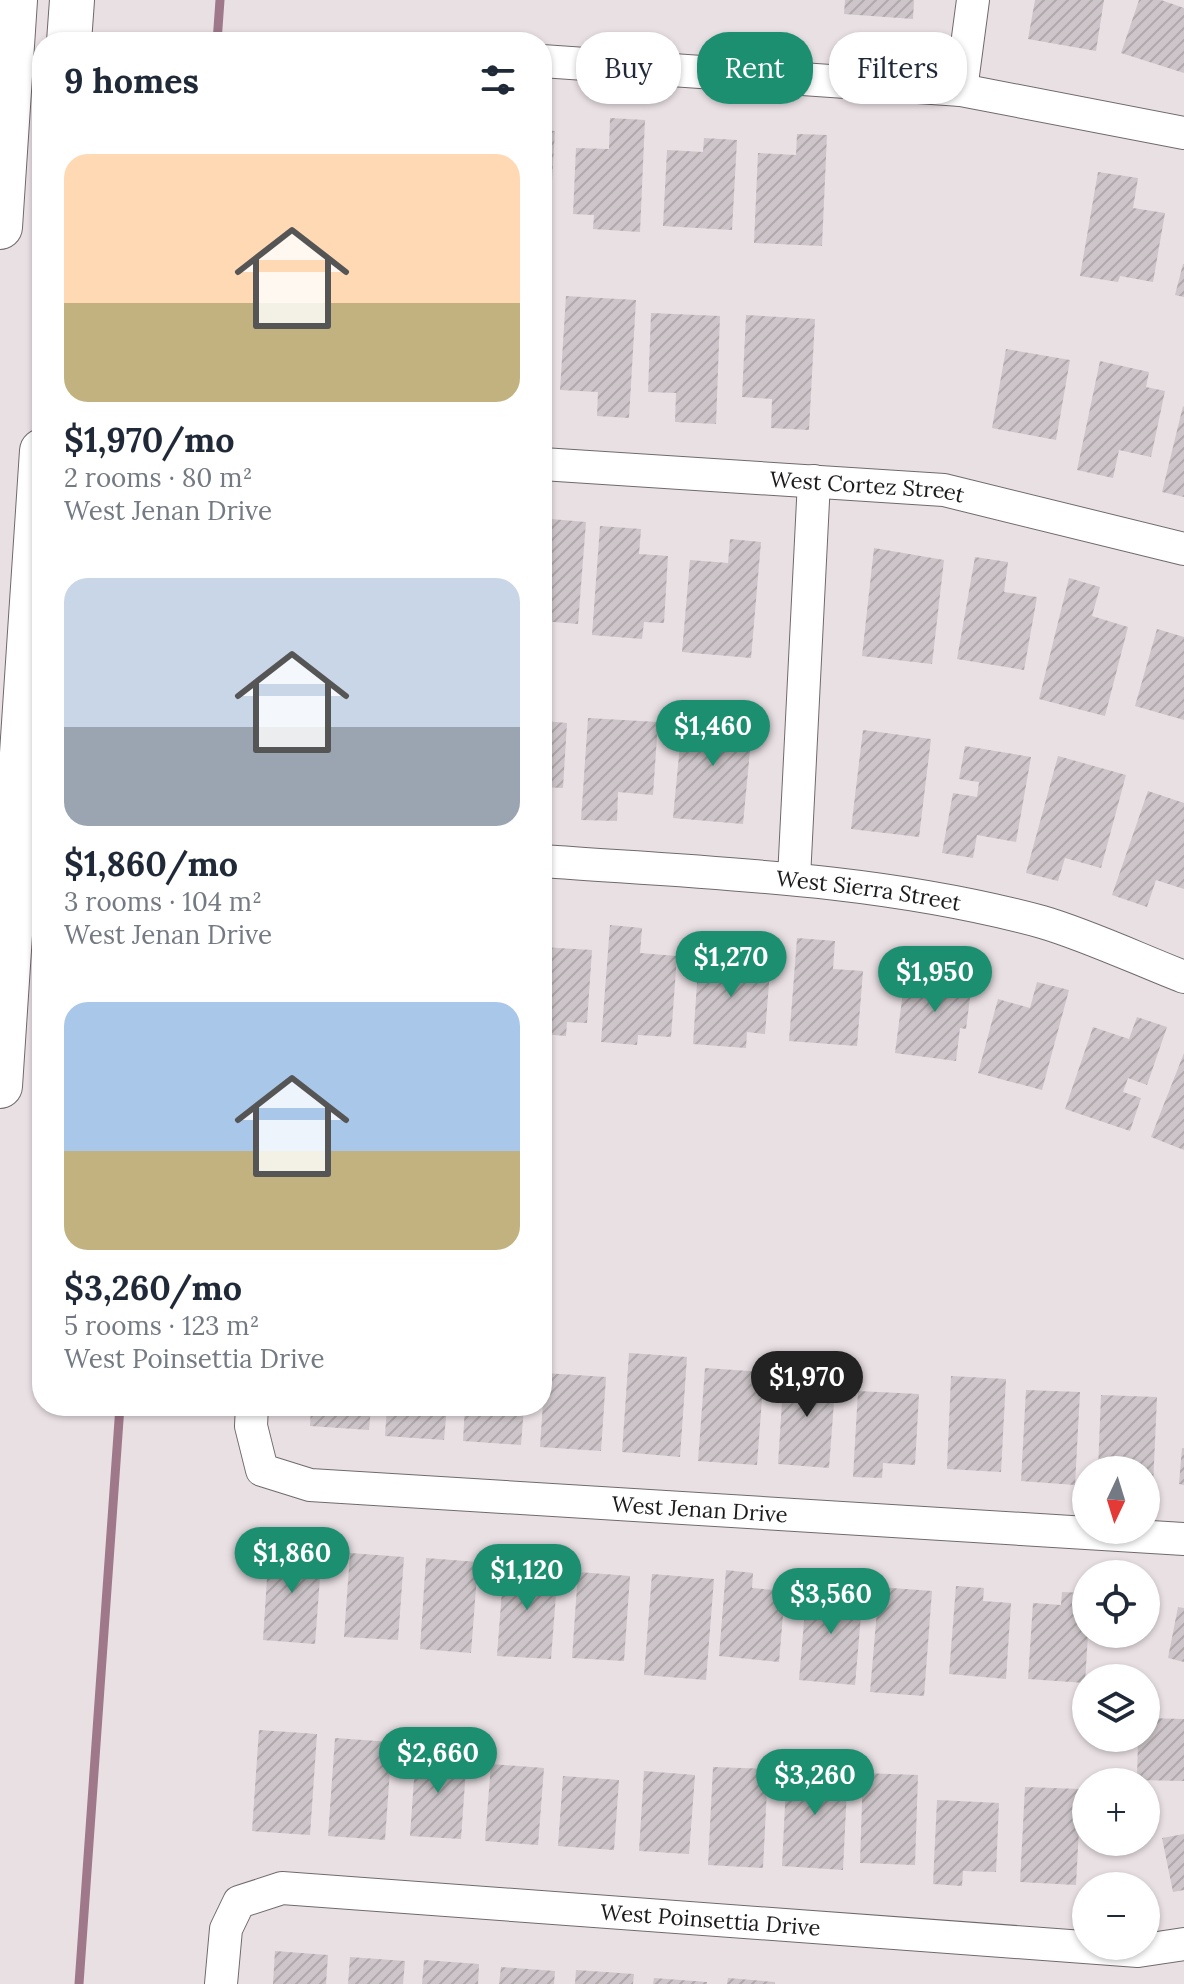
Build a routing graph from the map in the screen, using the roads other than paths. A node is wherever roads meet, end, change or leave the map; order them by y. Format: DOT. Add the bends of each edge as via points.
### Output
graph roads {
  1 [pos="15,0"];
  2 [pos="72,0"];
  3 [pos="973,0"];
  4 [pos="70,32"];
  5 [pos="967,45"];
  6 [pos="552,62"];
  7 [pos="829,81"];
  8 [pos="967,91"];
  9 [pos="1184,133"];
  10 [pos="0,227"];
  11 [pos="552,465"];
  12 [pos="814,481"];
  13 [pos="1184,549"];
  14 [pos="32,602"];
  15 [pos="552,862"];
  16 [pos="794,878"];
  17 [pos="1184,977"];
  18 [pos="0,1086"];
  19 [pos="251,1416"];
  20 [pos="1184,1539"];
  21 [pos="1184,1944"];
  22 [pos="221,1984"];
  1 -- 10 [label="main road"];
  2 -- 4 [label="main road"];
  3 -- 5 [label="street"];
  6 -- 7 [label="street"];
  8 -- 9 [label="street"];
  11 -- 12 [label="street, West Cortez Street"];
  12 -- 13 [label="street, West Cortez Street" via="944,490"];
  12 -- 16 [label="street"];
  14 -- 18 [label="main road"];
  15 -- 16 [label="street, West Sierra Street"];
  16 -- 17 [label="street, West Sierra Street" via="921,896 1044,923"];
  19 -- 20 [label="street, West Jenan Drive" via="262,1470 310,1485"];
  21 -- 22 [label="street, West Poinsettia Drive" via="1138,1951 282,1888 239,1902 226,1929"];
}
